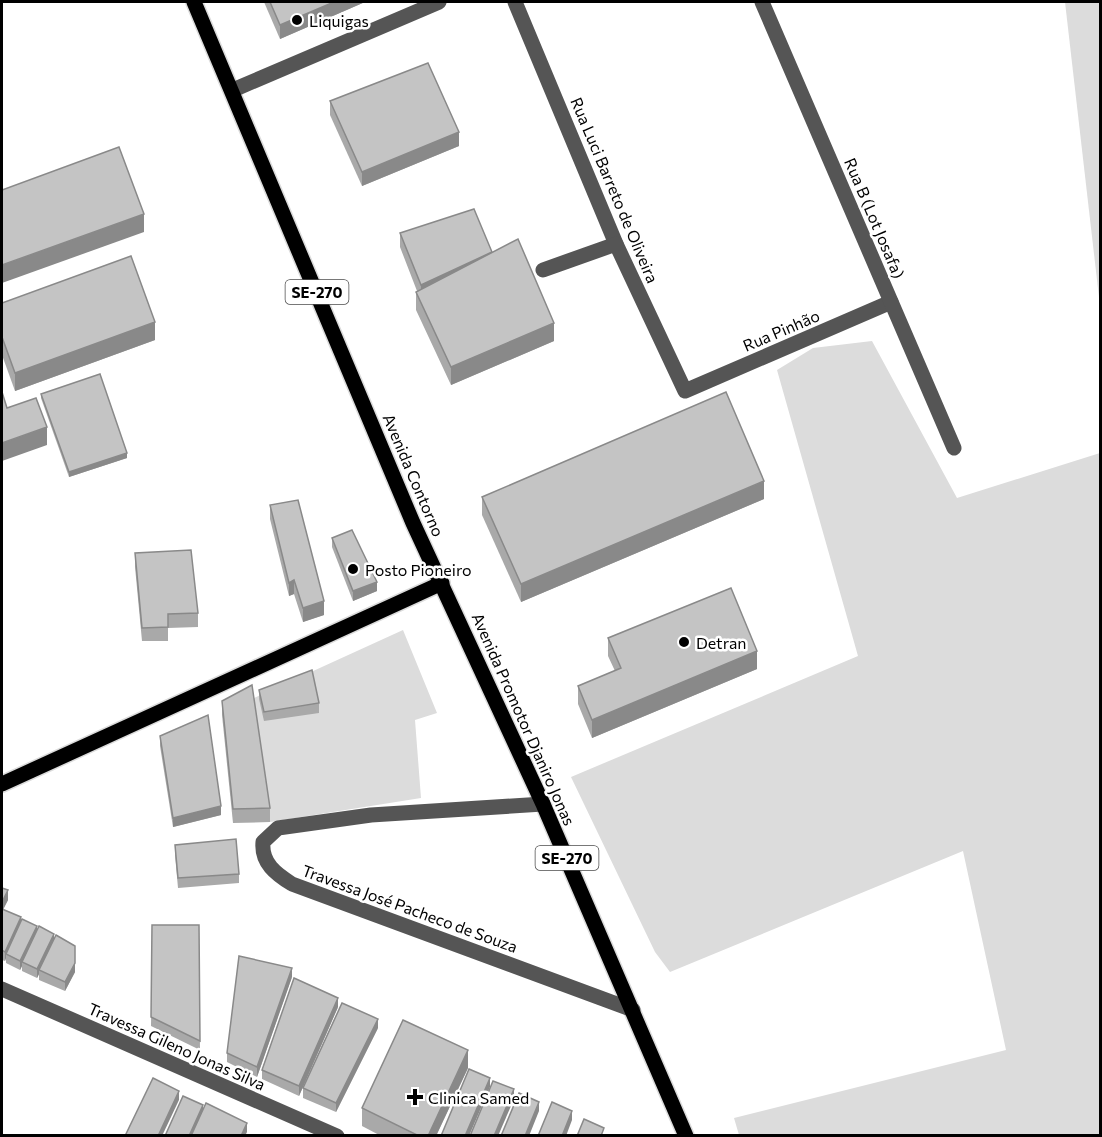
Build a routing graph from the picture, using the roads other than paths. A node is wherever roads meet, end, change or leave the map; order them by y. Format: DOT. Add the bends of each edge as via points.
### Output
graph roads {
  1 [pos="194,2"];
  2 [pos="439,2"];
  3 [pos="515,2"];
  4 [pos="762,2"];
  5 [pos="233,90"];
  6 [pos="616,244"];
  7 [pos="543,270"];
  8 [pos="891,302"];
  9 [pos="685,391"];
  10 [pos="954,448"];
  11 [pos="442,583"];
  12 [pos="2,783"];
  13 [pos="543,804"];
  14 [pos="2,989"];
  15 [pos="633,1010"];
  16 [pos="337,1136"];
  17 [pos="686,1136"];
  1 -- 5 [label="main road, Avenida Contorno / SE-270"];
  2 -- 5 [label="street"];
  3 -- 6 [label="street, Rua Luci Barreto de Oliveira"];
  4 -- 8 [label="street, Rua B (Lot Josafa)"];
  5 -- 11 [label="main road, Avenida Contorno / SE-270" via="413,523"];
  6 -- 7 [label="street"];
  6 -- 9 [label="street, Rua Luci Barreto de Oliveira"];
  8 -- 9 [label="street, Rua Pinhão"];
  8 -- 10 [label="street, Rua B (Lot Josafa)"];
  11 -- 12 [label="main road"];
  11 -- 13 [label="main road, Avenida Promotor Djaniro Jonas / SE-270"];
  13 -- 15 [label="main road, Avenida Promotor Djaniro Jonas / SE-270"];
  13 -- 15 [label="street, Travessa José Pacheco de Souza" via="371,815 278,828 263,842 262,850 267,864 292,884"];
  14 -- 16 [label="street, Travessa Gileno Jonas Silva"];
  15 -- 17 [label="main road, Avenida Promotor Djaniro Jonas / SE-270"];
}
